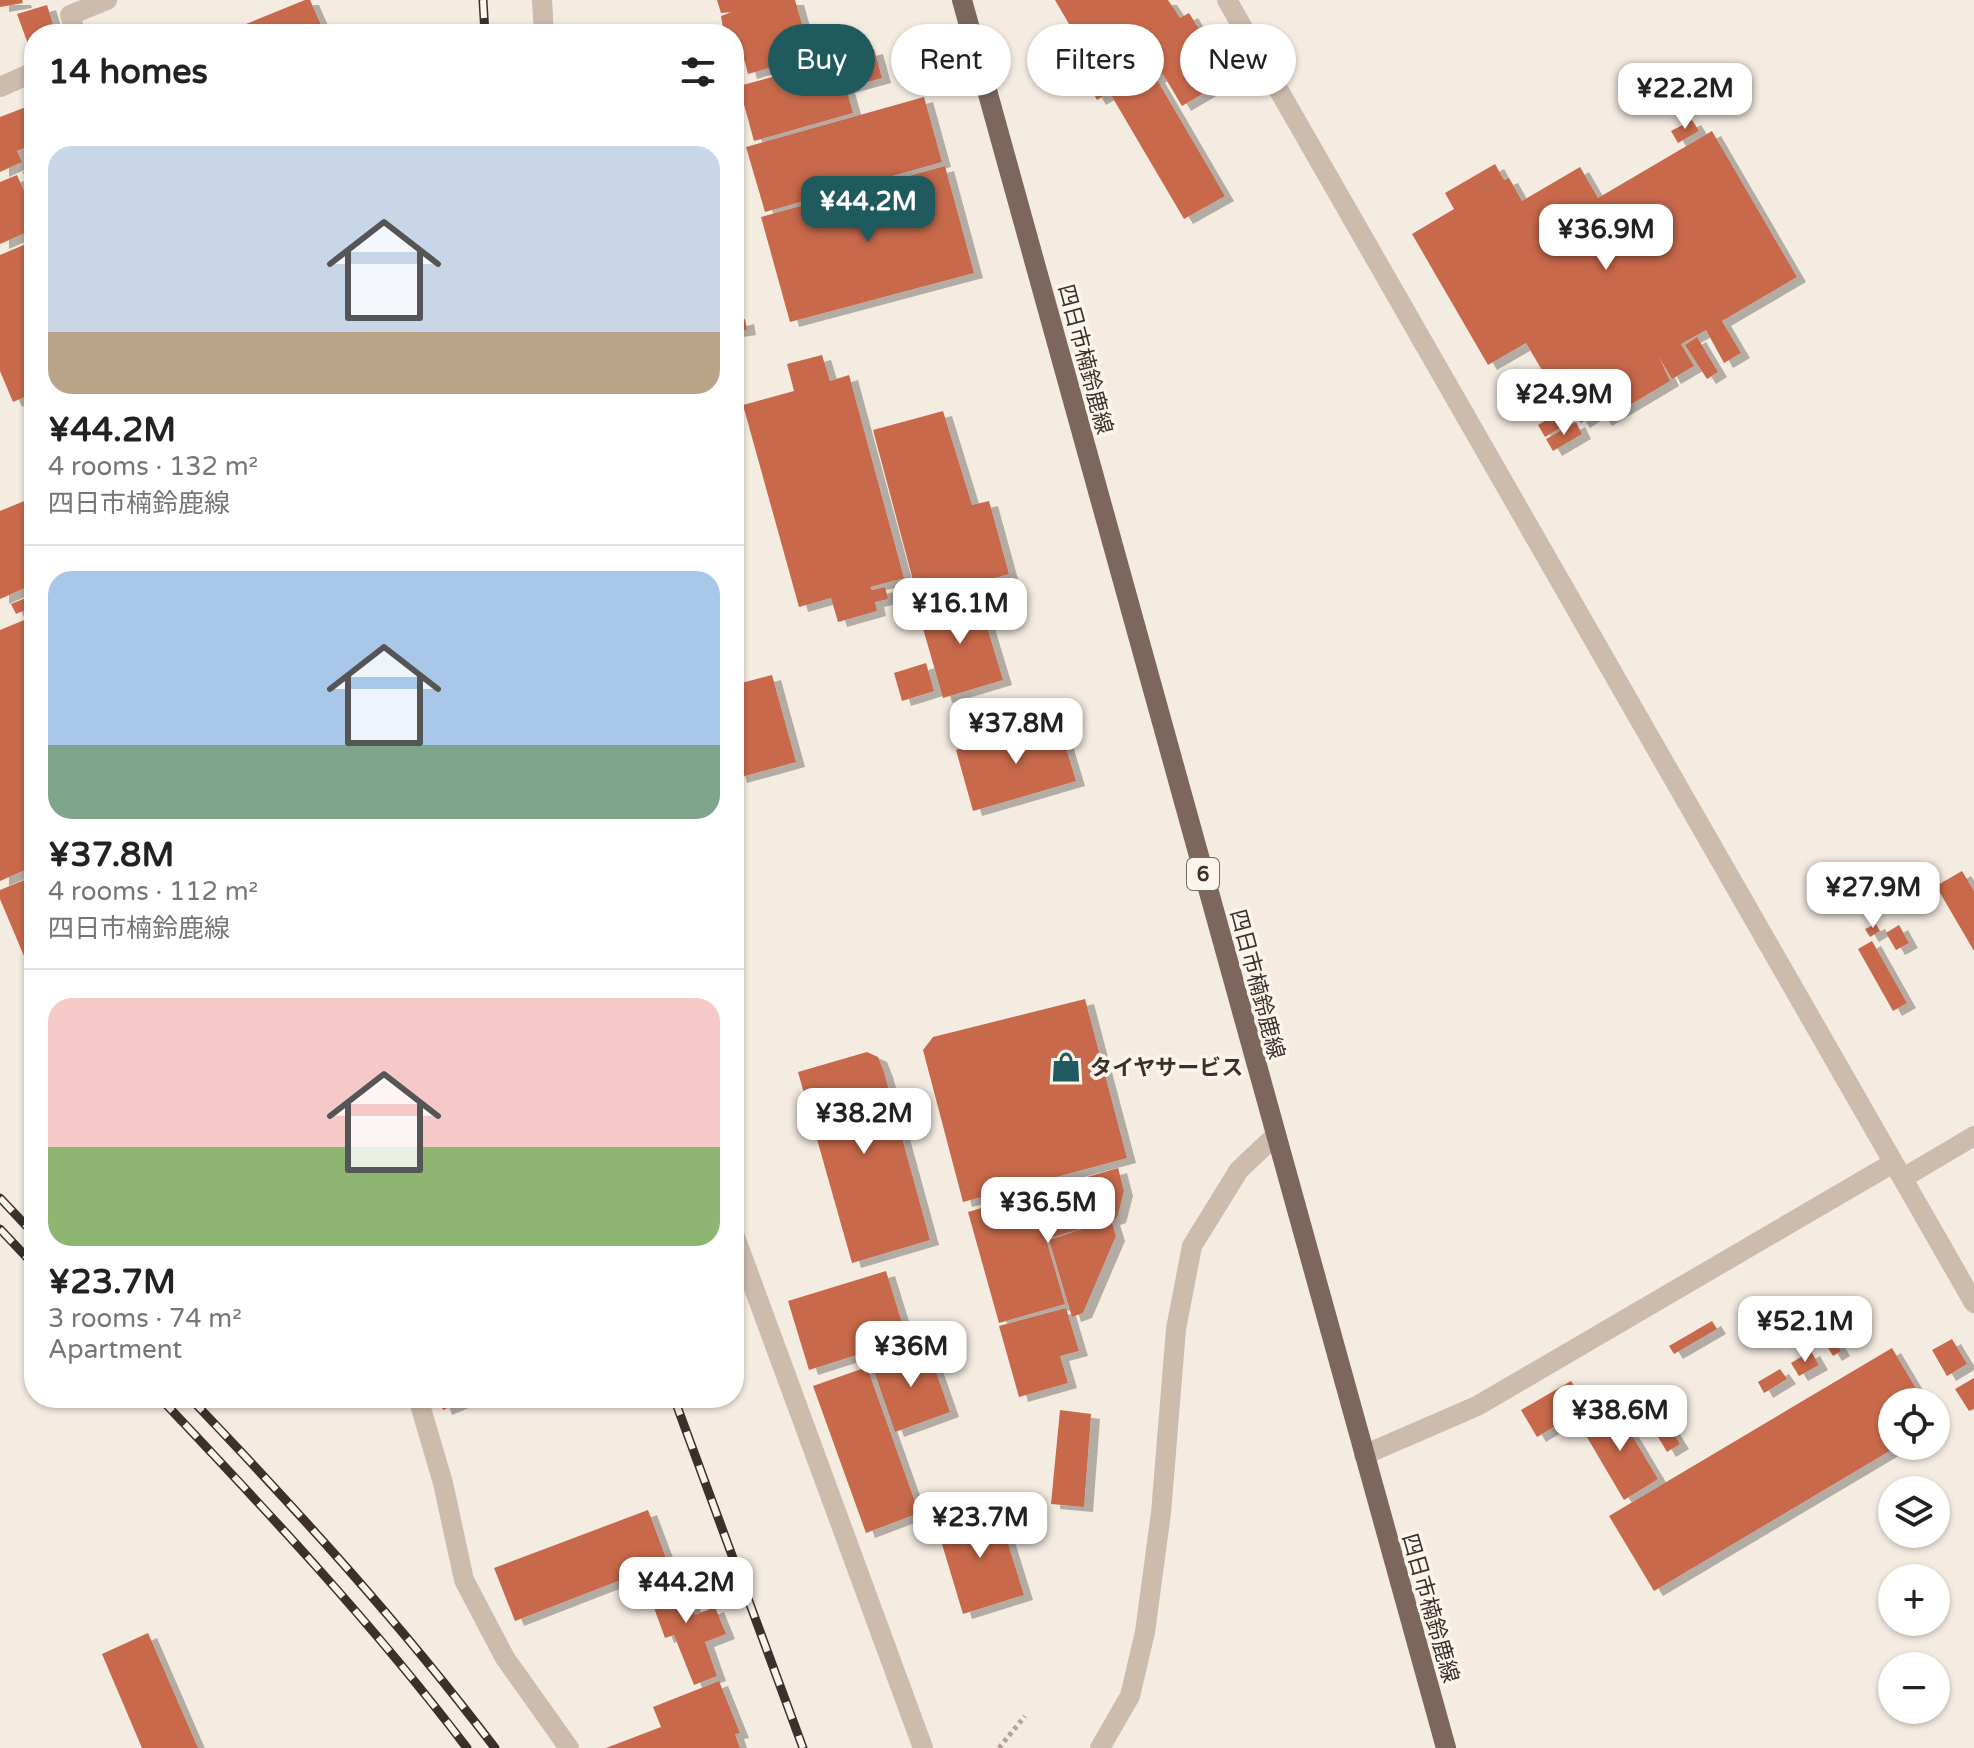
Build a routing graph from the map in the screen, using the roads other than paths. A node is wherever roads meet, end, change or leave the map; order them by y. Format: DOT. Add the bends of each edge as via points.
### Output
graph roads {
  1 [pos="107,0"];
  2 [pos="542,0"];
  3 [pos="962,0"];
  4 [pos="1227,0"];
  5 [pos="73,24"];
  6 [pos="543,24"];
  7 [pos="24,76"];
  8 [pos="0,87"];
  9 [pos="1275,1136"];
  10 [pos="1974,1136"];
  11 [pos="1898,1170"];
  12 [pos="744,1261"];
  13 [pos="1974,1303"];
  14 [pos="421,1408"];
  15 [pos="1364,1455"];
  16 [pos="569,1748"];
  17 [pos="923,1748"];
  18 [pos="1100,1748"];
  19 [pos="1446,1748"];
  1 -- 5 [label="street" via="70,15"];
  2 -- 6 [label="street"];
  3 -- 9 [label="main road, 四日市楠鈴鹿線 / 6"];
  4 -- 11 [label="street"];
  7 -- 8 [label="street"];
  9 -- 15 [label="main road, 四日市楠鈴鹿線 / 6"];
  9 -- 18 [label="street" via="1239,1170 1192,1246 1176,1329 1145,1632 1130,1696"];
  10 -- 11 [label="street"];
  11 -- 13 [label="street"];
  11 -- 15 [label="street" via="1477,1406"];
  12 -- 17 [label="street"];
  14 -- 16 [label="street" via="464,1580 505,1658"];
  15 -- 19 [label="main road, 四日市楠鈴鹿線 / 6"];
}
